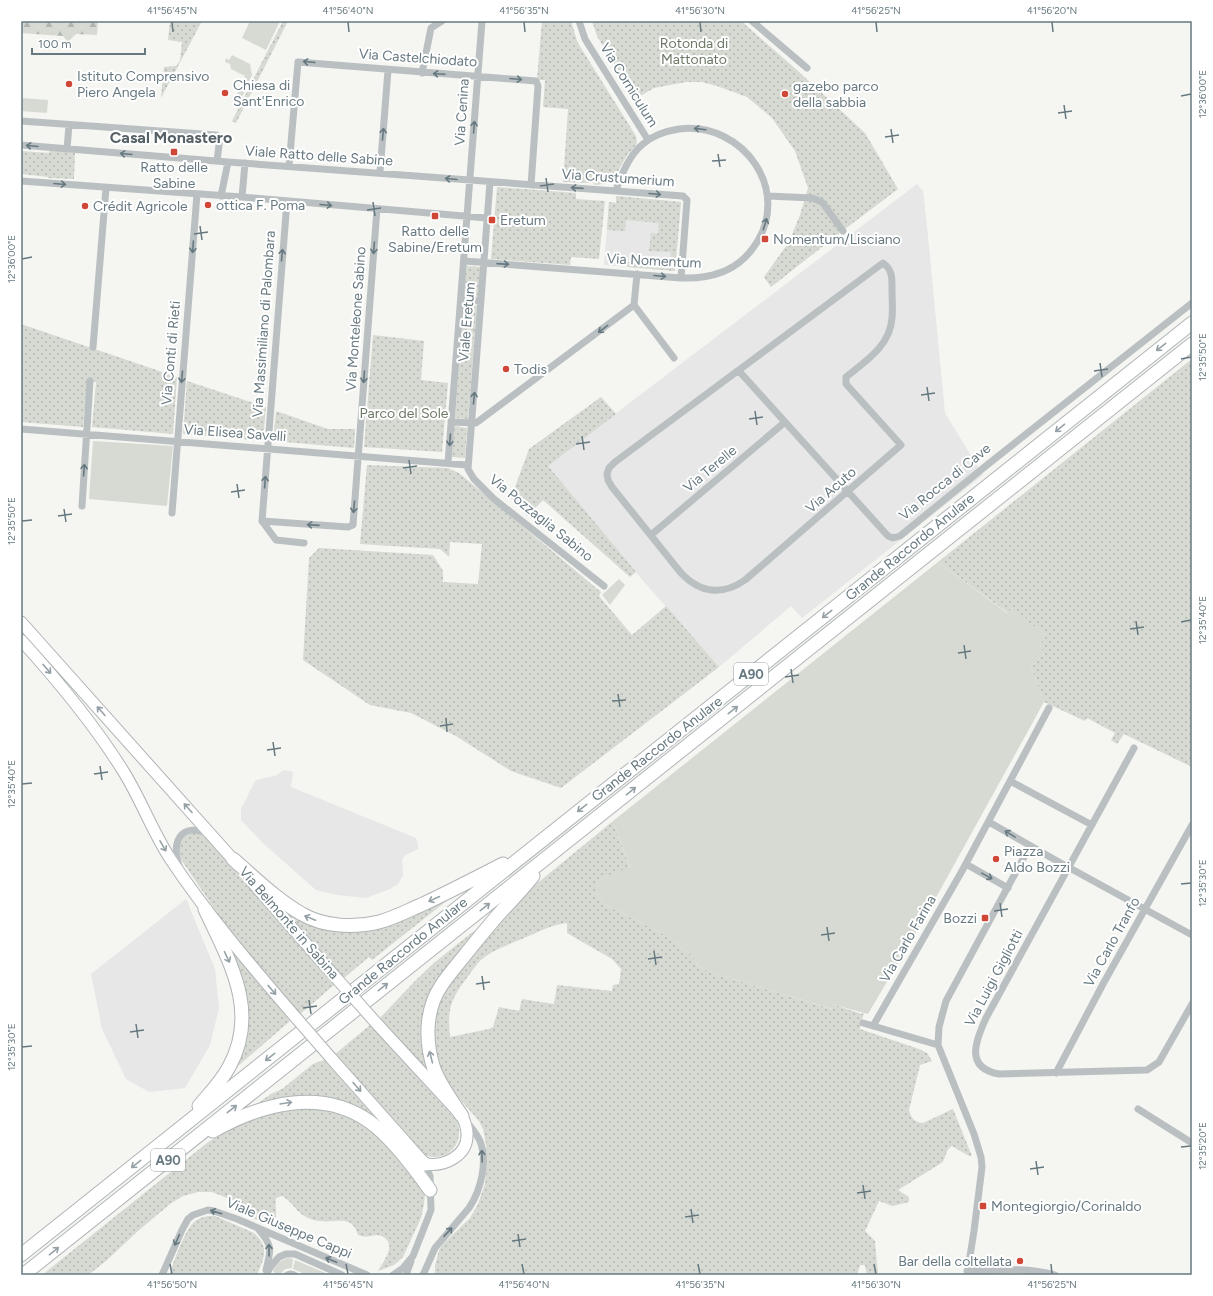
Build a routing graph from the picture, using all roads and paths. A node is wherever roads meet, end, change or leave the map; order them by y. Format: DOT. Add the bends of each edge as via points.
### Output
graph roads {
  1 [pos="442,21"];
  2 [pos="482,21"];
  3 [pos="579,21"];
  4 [pos="752,21"];
  5 [pos="807,68"];
  6 [pos="388,70"];
  7 [pos="422,73"];
  8 [pos="478,76"];
  9 [pos="21,121"];
  10 [pos="69,125"];
  11 [pos="648,140"];
  12 [pos="21,145"];
  13 [pos="67,149"];
  14 [pos="217,161"];
  15 [pos="228,162"];
  16 [pos="245,163"];
  17 [pos="289,166"];
  18 [pos="380,172"];
  19 [pos="470,180"];
  20 [pos="21,181"];
  21 [pos="490,182"];
  22 [pos="531,185"];
  23 [pos="106,188"];
  24 [pos="616,190"];
  25 [pos="197,194"];
  26 [pos="221,196"];
  27 [pos="768,196"];
  28 [pos="242,197"];
  29 [pos="286,201"];
  30 [pos="377,209"];
  31 [pos="467,216"];
  32 [pos="488,218"];
  33 [pos="842,231"];
  34 [pos="464,261"];
  35 [pos="485,263"];
  36 [pos="637,274"];
  37 [pos="681,278"];
  38 [pos="461,300"];
  39 [pos="481,301"];
  40 [pos="1192,303"];
  41 [pos="634,306"];
  42 [pos="1192,323"];
  43 [pos="1192,344"];
  44 [pos="93,347"];
  45 [pos="674,358"];
  46 [pos="739,371"];
  47 [pos="90,381"];
  48 [pos="451,422"];
  49 [pos="785,422"];
  50 [pos="472,424"];
  51 [pos="21,430"];
  52 [pos="86,434"];
  53 [pos="177,442"];
  54 [pos="267,448"];
  55 [pos="359,456"];
  56 [pos="448,463"];
  57 [pos="467,465"];
  58 [pos="849,491"];
  59 [pos="82,506"];
  60 [pos="172,513"];
  61 [pos="262,521"];
  62 [pos="651,535"];
  63 [pos="304,543"];
  64 [pos="604,586"];
  65 [pos="21,622"];
  66 [pos="21,640"];
  67 [pos="1049,708"];
  68 [pos="1134,748"];
  69 [pos="1010,781"];
  70 [pos="989,822"];
  71 [pos="1092,825"];
  72 [pos="1192,825"];
  73 [pos="214,837"];
  74 [pos="1030,846"];
  75 [pos="531,849"];
  76 [pos="234,859"];
  77 [pos="545,860"];
  78 [pos="966,864"];
  79 [pos="1069,868"];
  80 [pos="186,883"];
  81 [pos="1008,888"];
  82 [pos="205,909"];
  83 [pos="1145,909"];
  84 [pos="1192,935"];
  85 [pos="1192,1004"];
  86 [pos="863,1023"];
  87 [pos="873,1026"];
  88 [pos="938,1045"];
  89 [pos="1056,1073"];
  90 [pos="1138,1109"];
  91 [pos="462,1116"];
  92 [pos="179,1129"];
  93 [pos="388,1139"];
  94 [pos="1192,1143"];
  95 [pos="175,1154"];
  96 [pos="425,1164"];
  97 [pos="430,1190"];
  98 [pos="257,1229"];
  99 [pos="21,1255"];
  100 [pos="413,1256"];
  101 [pos="428,1265"];
  102 [pos="967,1273"];
  103 [pos="23,1275"];
  104 [pos="162,1275"];
  105 [pos="266,1275"];
  106 [pos="287,1275"];
  107 [pos="294,1275"];
  108 [pos="342,1275"];
  109 [pos="367,1275"];
  110 [pos="393,1275"];
  111 [pos="406,1275"];
  112 [pos="423,1275"];
  113 [pos="429,1275"];
  114 [pos="1056,1275"];
  1 -- 7 [label="street" via="431,28"];
  2 -- 8 [label="street, Via Cenina"];
  3 -- 11 [label="street, Via Corniculum" via="594,54"];
  4 -- 5 [label="street"];
  6 -- 7 [label="street, Via Castelchiodato"];
  6 -- 17 [label="street, Via Castelchiodato, one-way" via="298,62"];
  18 -- 6 [label="street, one-way"];
  8 -- 7 [label="street, Via Castelchiodato, one-way"];
  19 -- 8 [label="street, Via Cenina, one-way"];
  8 -- 22 [label="street, Via Castelchiodato, one-way" via="538,83"];
  9 -- 10 [label="street"];
  10 -- 13 [label="street"];
  10 -- 14 [label="street" via="216,135 220,137"];
  11 -- 24 [label="street, Via Nomentum" via="627,163"];
  27 -- 11 [label="street, Via Nomentum, one-way" via="761,173 750,156 719,134 685,129 664,132"];
  13 -- 12 [label="street, Viale Ratto delle Sabine, one-way"];
  14 -- 13 [label="street, Viale Ratto delle Sabine, one-way"];
  14 -- 15 [label="street, Viale Ratto delle Sabine"];
  15 -- 16 [label="street, Viale Ratto delle Sabine"];
  15 -- 26 [label="street"];
  16 -- 17 [label="street, Viale Ratto delle Sabine"];
  16 -- 28 [label="street"];
  17 -- 18 [label="street, Viale Ratto delle Sabine"];
  19 -- 18 [label="street, Viale Ratto delle Sabine, one-way"];
  19 -- 21 [label="street, Viale Ratto delle Sabine"];
  19 -- 31 [label="street, Viale Eretum"];
  20 -- 23 [label="street, one-way"];
  21 -- 22 [label="street, Via Crustumerium"];
  21 -- 32 [label="street, Viale Eretum"];
  24 -- 22 [label="street, Via Crustumerium, one-way"];
  23 -- 25 [label="street"];
  23 -- 44 [label="street"];
  24 -- 37 [label="street, Via Crustumerium, one-way" via="686,197"];
  25 -- 26 [label="street"];
  25 -- 53 [label="street, Via Conti di Rieti, one-way"];
  26 -- 28 [label="street"];
  27 -- 33 [label="street" via="818,199"];
  37 -- 27 [label="street, Via Nomentum, one-way" via="713,276 743,259 755,246 763,230 768,214"];
  28 -- 29 [label="street"];
  29 -- 30 [label="street, one-way"];
  54 -- 29 [label="street, Via Massimiliano di Palombara, one-way"];
  30 -- 31 [label="street"];
  30 -- 55 [label="street, Via Monteleone Sabino, one-way"];
  31 -- 32 [label="street"];
  31 -- 34 [label="street, Viale Eretum"];
  32 -- 35 [label="street, Viale Eretum"];
  34 -- 35 [label="street, Via Nomentum"];
  34 -- 38 [label="street, Viale Eretum"];
  35 -- 36 [label="street, Via Nomentum, one-way"];
  35 -- 39 [label="street, Viale Eretum"];
  36 -- 37 [label="street, Via Nomentum, one-way"];
  36 -- 41 [label="street"];
  38 -- 39 [label="street"];
  38 -- 48 [label="street, Viale Eretum"];
  50 -- 39 [label="street, Viale Eretum, one-way"];
  40 -- 58 [label="street, Via Rocca di Cave" via="897,538 888,536"];
  41 -- 45 [label="street"];
  41 -- 50 [label="street, one-way"];
  42 -- 75 [label="highway, Grande Raccordo Anulare / A90, one-way"];
  77 -- 43 [label="highway, Grande Raccordo Anulare / A90, one-way"];
  46 -- 49 [label="street, Via Rocca di Cave"];
  46 -- 58 [label="street, Via Acuto" via="883,263 888,266 892,275 892,317 889,331 880,349 846,377 846,384 901,445"];
  46 -- 62 [label="street, Via Acuto" via="609,468 607,476 614,489"];
  47 -- 52 [label="street"];
  48 -- 50 [label="street"];
  48 -- 56 [label="street, Viale Eretum, one-way"];
  49 -- 58 [label="street, Via Rocca di Cave"];
  49 -- 62 [label="street, Via Terelle"];
  50 -- 57 [label="street, Viale Eretum"];
  51 -- 52 [label="street, Via Elisea Savelli"];
  52 -- 53 [label="street, Via Elisea Savelli"];
  59 -- 52 [label="street, one-way"];
  53 -- 54 [label="street, Via Elisea Savelli"];
  53 -- 60 [label="street, Via Conti di Rieti"];
  54 -- 55 [label="street, Via Elisea Savelli"];
  61 -- 54 [label="street, Via Massimiliano di Palombara, one-way"];
  55 -- 56 [label="street, Via Elisea Savelli"];
  55 -- 61 [label="street, Via Monteleone Sabino, one-way" via="351,526 348,528"];
  56 -- 57 [label="street, Via Elisea Savelli"];
  57 -- 64 [label="street, Via Pozzaglia Sabino" via="470,474 494,499"];
  58 -- 62 [label="street, Via Acuto" via="745,580 726,590 708,590 692,582 681,573"];
  61 -- 63 [label="street" via="276,540"];
  73 -- 65 [label="main road, Via Belmonte in Sabina, one-way"];
  66 -- 80 [label="main road, Via Belmonte in Sabina, one-way" via="75,702 109,749"];
  67 -- 69 [label="street"];
  68 -- 71 [label="street, Via Luigi Gigliotti"];
  69 -- 70 [label="street"];
  69 -- 71 [label="street"];
  74 -- 70 [label="street, one-way"];
  70 -- 78 [label="street"];
  71 -- 79 [label="street, Via Luigi Gigliotti"];
  72 -- 83 [label="street, Via Carlo Tranfo"];
  73 -- 76 [label="main road, Via Belmonte in Sabina"];
  73 -- 80 [label="street, Via Belmonte in Sabina" via="192,830 184,833 177,842 177,857"];
  74 -- 79 [label="street"];
  74 -- 81 [label="street"];
  75 -- 76 [label="highway, one-way" via="450,892 392,918 356,925 325,923 302,915"];
  75 -- 92 [label="highway, Grande Raccordo Anulare / A90, one-way"];
  76 -- 91 [label="main road, Via Belmonte in Sabina, bridge" via="330,971"];
  91 -- 77 [label="highway, one-way" via="434,1071 428,1048 428,1026 434,1001 440,987 454,968"];
  95 -- 77 [label="highway, Grande Raccordo Anulare / A90, one-way"];
  78 -- 81 [label="street, one-way"];
  78 -- 87 [label="street, Via Carlo Farina"];
  79 -- 83 [label="street"];
  79 -- 89 [label="street, Via Luigi Gigliotti" via="986,1018 974,1049 979,1064 991,1073"];
  80 -- 82 [label="main road, Via Belmonte in Sabina"];
  81 -- 88 [label="street" via="946,1001 938,1027"];
  82 -- 92 [label="highway, one-way" via="236,977 242,1006 241,1028 235,1054 227,1071"];
  82 -- 96 [label="main road, Via Belmonte in Sabina, one-way, bridge" via="291,1012"];
  83 -- 84 [label="street"];
  83 -- 89 [label="street, Via Carlo Tranfo"];
  85 -- 89 [label="street, Via Luigi Gigliotti" via="1167,1050 1153,1067 1142,1071"];
  86 -- 87 [label="street"];
  87 -- 88 [label="street"];
  88 -- 102 [label="street" via="974,1134 982,1162"];
  90 -- 94 [label="street"];
  91 -- 96 [label="main road, Via Belmonte in Sabina" via="468,1135 463,1149 448,1162"];
  101 -- 91 [label="street, Via Belmonte in Sabina, one-way" via="438,1243 474,1201 480,1185 482,1147 477,1135"];
  92 -- 99 [label="highway, Grande Raccordo Anulare / A90, one-way"];
  95 -- 93 [label="highway, one-way" via="236,1120 281,1104 299,1102 328,1104 356,1114 370,1122"];
  93 -- 96 [label="highway" via="416,1161"];
  93 -- 97 [label="highway"];
  103 -- 95 [label="highway, Grande Raccordo Anulare / A90, one-way"];
  96 -- 97 [label="street, Via Belmonte in Sabina" via="429,1172"];
  97 -- 100 [label="street, Via Belmonte in Sabina" via="431,1210"];
  98 -- 104 [label="street, Viale Giuseppe Cappi, one-way" via="214,1211 208,1210 193,1215 185,1223"];
  105 -- 98 [label="street, one-way" via="270,1244"];
  109 -- 98 [label="street, Viale Giuseppe Cappi, one-way"];
  100 -- 110 [label="street, Via Belmonte in Sabina"];
  100 -- 111 [label="street"];
  101 -- 112 [label="street, Via Belmonte in Sabina"];
  101 -- 113 [label="street"];
  102 -- 114 [label="street" via="1016,1269"];
  105 -- 108 [label="street, Viale Giuseppe Cappi" via="279,1257 286,1254 296,1254"];
  106 -- 107 [label="street"];
}
